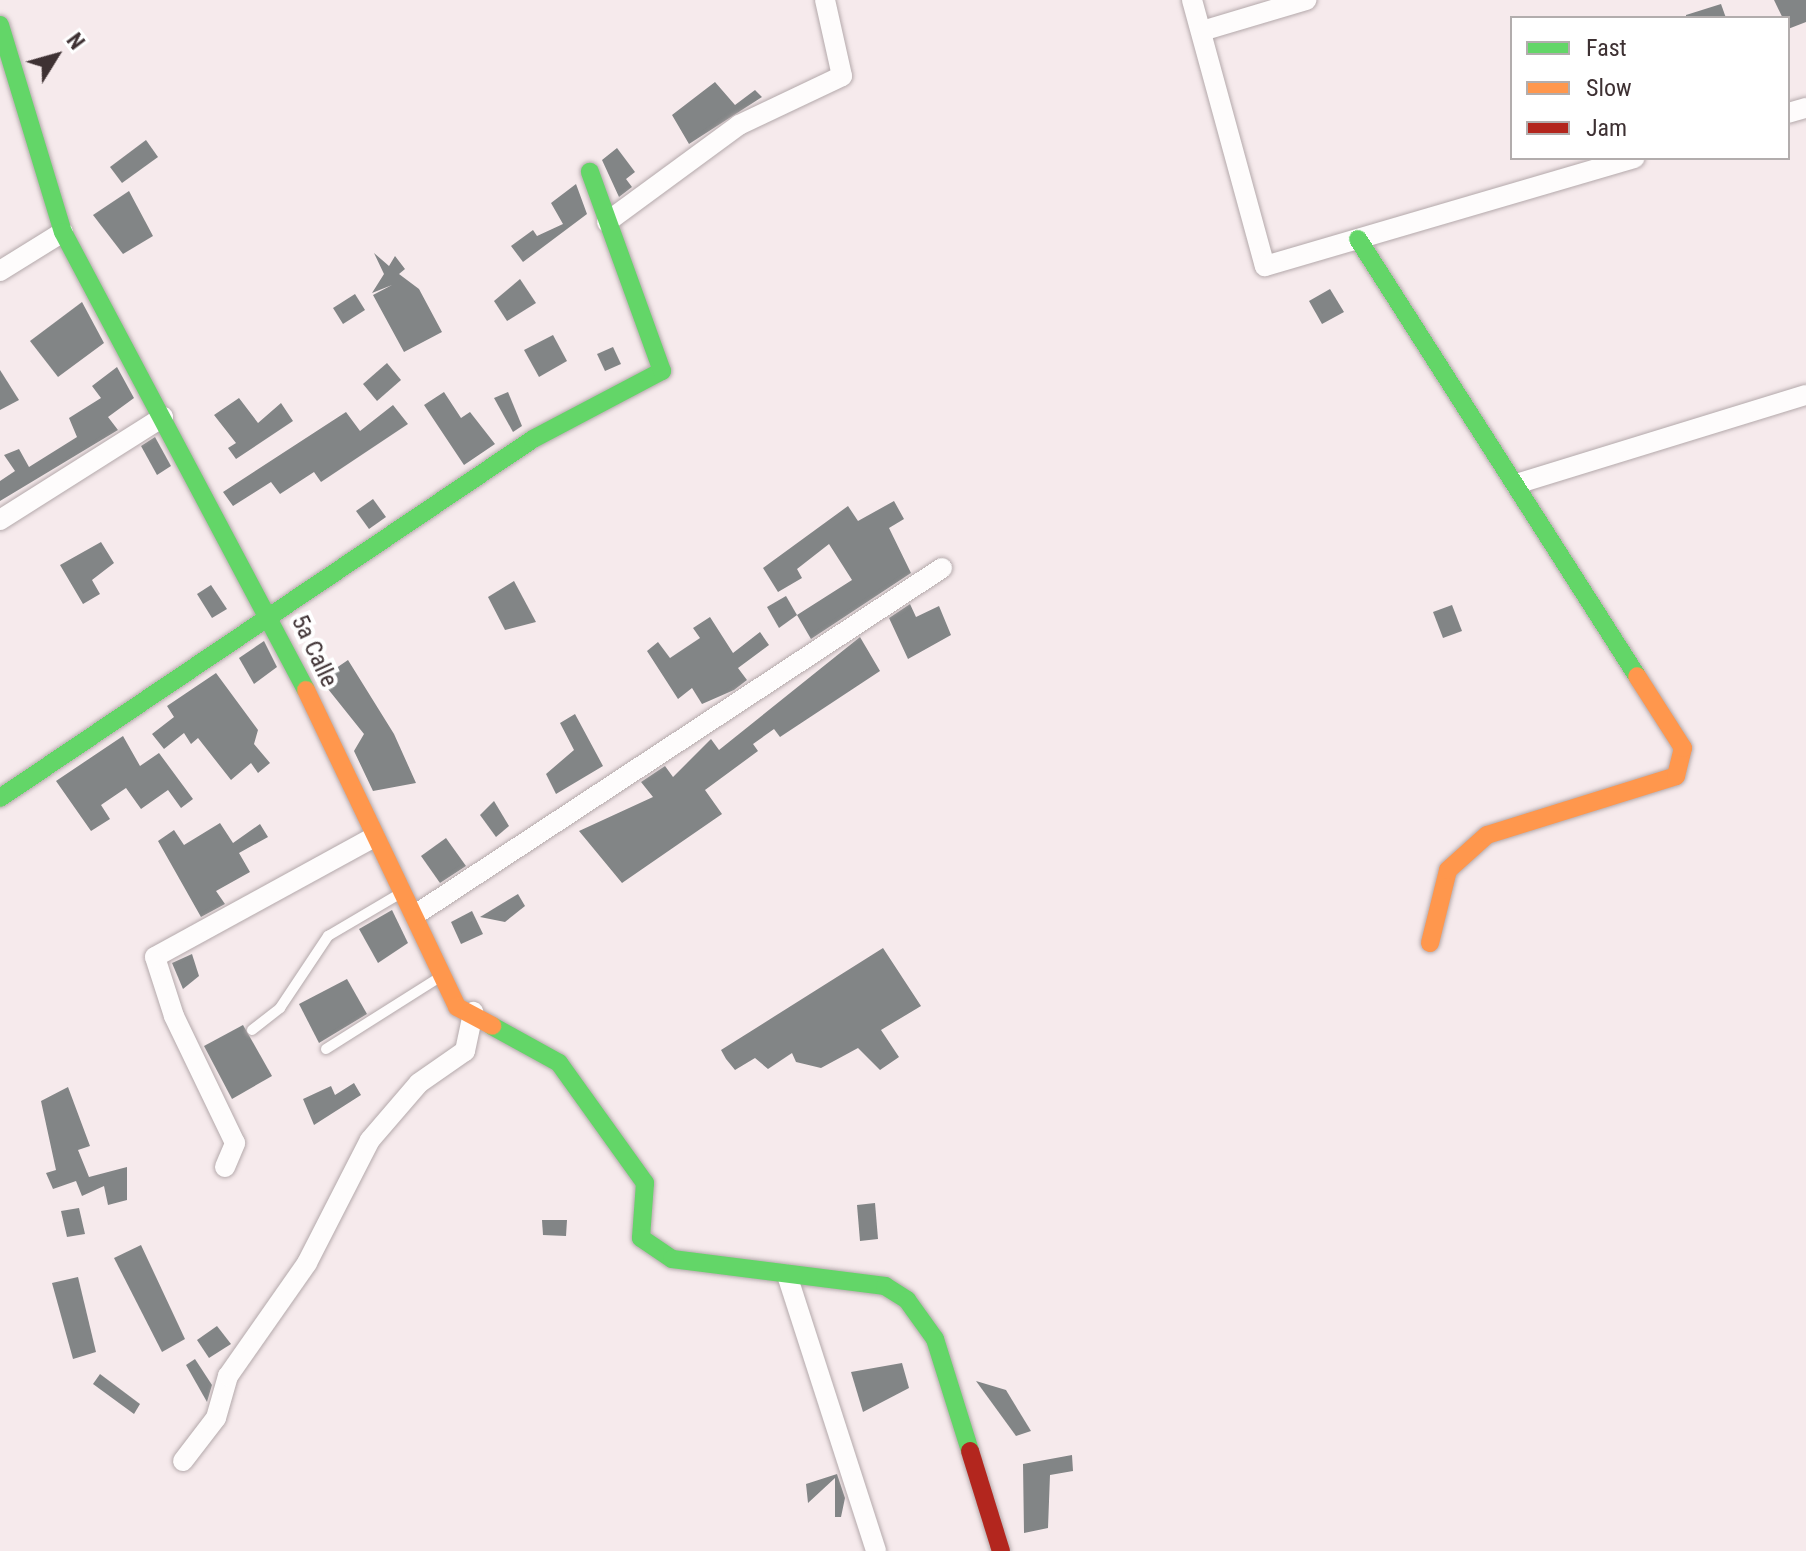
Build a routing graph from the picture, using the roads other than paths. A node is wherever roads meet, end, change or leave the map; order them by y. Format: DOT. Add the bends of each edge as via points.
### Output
graph roads {
  1 [pos="825,0"];
  2 [pos="1192,0"];
  3 [pos="1306,0"];
  4 [pos="0,25"];
  5 [pos="1202,31"];
  6 [pos="1628,160"];
  7 [pos="590,172"];
  8 [pos="607,222"];
  9 [pos="63,232"];
  10 [pos="1358,239"];
  11 [pos="0,271"];
  12 [pos="1806,395"];
  13 [pos="163,417"];
  14 [pos="1516,484"];
  15 [pos="0,520"];
  16 [pos="942,568"];
  17 [pos="270,614"];
  18 [pos="0,798"];
  19 [pos="374,837"];
  20 [pos="403,892"];
  21 [pos="415,915"];
  22 [pos="1430,943"];
  23 [pos="442,975"];
  24 [pos="473,1012"];
  25 [pos="252,1030"];
  26 [pos="326,1049"];
  27 [pos="225,1167"];
  28 [pos="787,1275"];
  29 [pos="183,1461"];
  30 [pos="876,1551"];
  31 [pos="1001,1551"];
  1 -- 8 [label="street" via="842,76 739,125"];
  2 -- 5 [label="street"];
  3 -- 5 [label="street"];
  4 -- 9 [label="street, 5a Calle"];
  5 -- 10 [label="street" via="1265,266"];
  6 -- 10 [label="street"];
  7 -- 8 [label="street"];
  8 -- 17 [label="street" via="662,371 533,439"];
  9 -- 11 [label="street"];
  9 -- 13 [label="street, 5a Calle"];
  10 -- 14 [label="street"];
  12 -- 14 [label="street"];
  13 -- 15 [label="street"];
  13 -- 17 [label="street, 5a Calle"];
  14 -- 22 [label="street" via="1683,748 1676,776 1487,835 1448,870"];
  16 -- 21 [label="street"];
  17 -- 18 [label="street"];
  17 -- 19 [label="street, 5a Calle"];
  19 -- 20 [label="street, 5a Calle"];
  19 -- 27 [label="street" via="155,957 174,1016 235,1143"];
  20 -- 21 [label="street, 5a Calle"];
  20 -- 25 [label="lane" via="328,936 280,1008"];
  21 -- 23 [label="street, 5a Calle"];
  23 -- 24 [label="street, 5a Calle" via="457,1007"];
  23 -- 26 [label="lane"];
  24 -- 28 [label="street, 5a Calle" via="559,1063 645,1183 641,1238 672,1259"];
  24 -- 29 [label="street" via="465,1051 419,1083 370,1140 307,1263 228,1376 216,1418"];
  28 -- 30 [label="street"];
  28 -- 31 [label="street" via="885,1286 907,1300 935,1339"];
}
